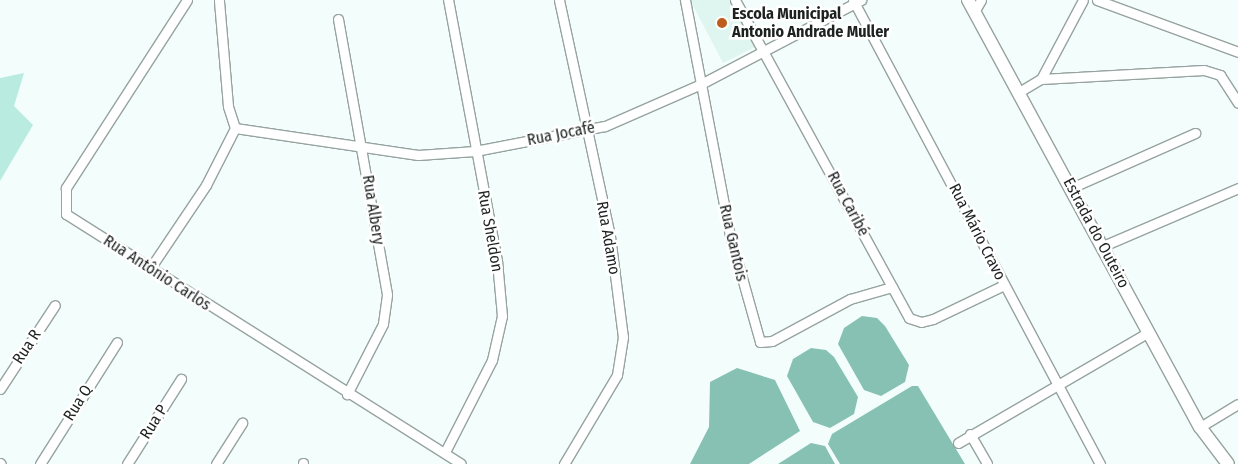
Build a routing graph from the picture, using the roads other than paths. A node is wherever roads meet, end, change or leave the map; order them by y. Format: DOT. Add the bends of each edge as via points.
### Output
graph roads {
  1 [pos="187,0"];
  2 [pos="219,0"];
  3 [pos="448,0"];
  4 [pos="559,0"];
  5 [pos="685,0"];
  6 [pos="735,0"];
  7 [pos="968,0"];
  8 [pos="980,0"];
  9 [pos="1083,0"];
  10 [pos="1097,0"];
  11 [pos="856,1"];
  12 [pos="974,12"];
  13 [pos="338,19"];
  14 [pos="763,50"];
  15 [pos="1238,52"];
  16 [pos="1041,79"];
  17 [pos="701,84"];
  18 [pos="1019,92"];
  19 [pos="1238,103"];
  20 [pos="235,128"];
  21 [pos="585,129"];
  22 [pos="1196,133"];
  23 [pos="362,148"];
  24 [pos="475,151"];
  25 [pos="1072,188"];
  26 [pos="1238,188"];
  27 [pos="1103,246"];
  28 [pos="151,267"];
  29 [pos="1004,284"];
  30 [pos="892,287"];
  31 [pos="55,305"];
  32 [pos="1149,332"];
  33 [pos="116,342"];
  34 [pos="181,379"];
  35 [pos="1058,381"];
  36 [pos="0,390"];
  37 [pos="346,394"];
  38 [pos="1238,404"];
  39 [pos="242,423"];
  40 [pos="1200,426"];
  41 [pos="970,434"];
  42 [pos="958,443"];
  43 [pos="445,452"];
  44 [pos="40,464"];
  45 [pos="127,464"];
  46 [pos="216,464"];
  47 [pos="462,464"];
  48 [pos="564,464"];
  49 [pos="987,464"];
  50 [pos="1100,464"];
  51 [pos="1228,464"];
  1 -- 28 [label="street, Rua Antônio Carlos" via="63,199 64,210 74,220"];
  2 -- 20 [label="street" via="228,106"];
  3 -- 24 [label="street, Rua Sheldon"];
  4 -- 21 [label="street, Rua Adamo"];
  5 -- 17 [label="street, Rua Gantois"];
  6 -- 14 [label="street, Rua Caribé"];
  7 -- 12 [label="street, Estrada do Outeiro"];
  8 -- 12 [label="street"];
  9 -- 16 [label="street"];
  10 -- 15 [label="street"];
  11 -- 14 [label="street, Rua Jocafé"];
  11 -- 29 [label="street, Rua Mário Cravo"];
  12 -- 18 [label="street, Estrada do Outeiro"];
  13 -- 23 [label="street, Rua Albery"];
  14 -- 17 [label="street, Rua Jocafé"];
  14 -- 30 [label="street, Rua Caribé"];
  16 -- 18 [label="street"];
  16 -- 19 [label="street" via="1214,71"];
  17 -- 21 [label="street, Rua Jocafé" via="619,122"];
  17 -- 30 [label="street, Rua Gantois" via="732,244 760,342 772,340 850,299"];
  18 -- 25 [label="street, Estrada do Outeiro"];
  20 -- 23 [label="street, Rua Jocafé"];
  20 -- 28 [label="street" via="206,185"];
  21 -- 24 [label="street, Rua Jocafé"];
  21 -- 48 [label="street, Rua Adamo" via="610,236 623,351 617,375"];
  22 -- 25 [label="street"];
  23 -- 24 [label="street, Rua Jocafé" via="418,155"];
  23 -- 37 [label="street, Rua Albery" via="386,311"];
  24 -- 43 [label="street, Rua Sheldon" via="497,262 502,316 492,360"];
  25 -- 27 [label="street, Estrada do Outeiro"];
  26 -- 27 [label="street"];
  27 -- 32 [label="street, Estrada do Outeiro"];
  28 -- 37 [label="street, Rua Antônio Carlos"];
  29 -- 30 [label="street, Rua Caribé" via="921,322 909,318"];
  29 -- 35 [label="street, Rua Mário Cravo"];
  31 -- 36 [label="street, Rua R"];
  32 -- 35 [label="street"];
  32 -- 40 [label="street, Estrada do Outeiro"];
  33 -- 44 [label="street, Rua Q"];
  34 -- 45 [label="street, Rua P"];
  35 -- 41 [label="street"];
  35 -- 50 [label="street, Rua Mário Cravo"];
  37 -- 43 [label="street, Rua Antônio Carlos"];
  38 -- 40 [label="street"];
  39 -- 46 [label="street"];
  40 -- 51 [label="street, Estrada do Outeiro"];
  41 -- 42 [label="street"];
  41 -- 49 [label="street"];
  43 -- 47 [label="street, Rua Antônio Carlos"];
}
